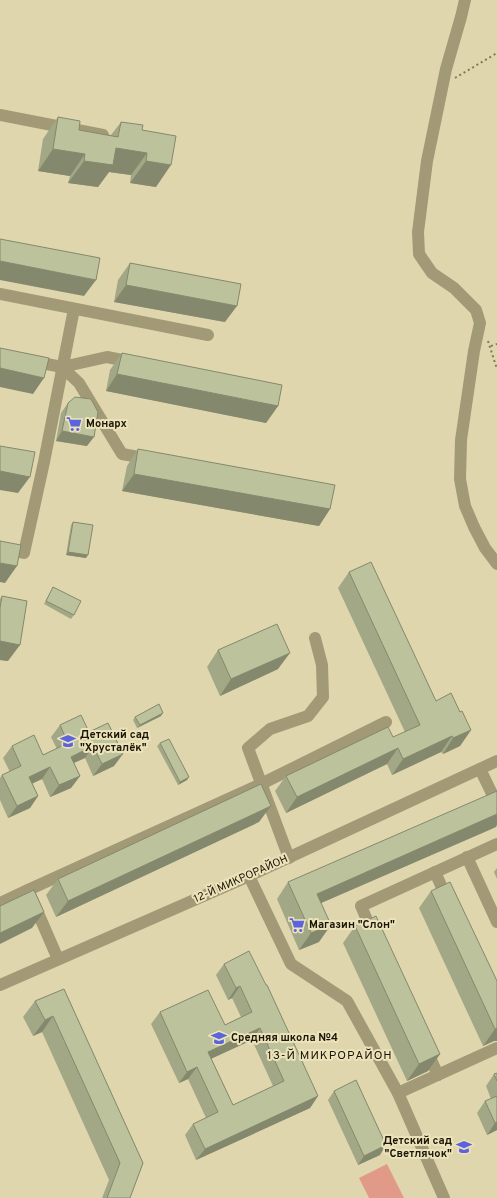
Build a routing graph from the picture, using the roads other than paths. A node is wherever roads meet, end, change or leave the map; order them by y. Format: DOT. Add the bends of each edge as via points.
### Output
graph roads {
  1 [pos="465,0"];
  2 [pos="0,115"];
  3 [pos="113,137"];
  4 [pos="0,294"];
  5 [pos="74,309"];
  6 [pos="208,335"];
  7 [pos="0,355"];
  8 [pos="145,365"];
  9 [pos="62,367"];
  10 [pos="29,459"];
  11 [pos="160,461"];
  12 [pos="44,462"];
  13 [pos="0,548"];
  14 [pos="497,564"];
  15 [pos="315,638"];
  16 [pos="386,722"];
  17 [pos="497,761"];
  18 [pos="480,769"];
  19 [pos="261,784"];
  20 [pos="497,804"];
  21 [pos="497,844"];
  22 [pos="467,857"];
  23 [pos="289,858"];
  24 [pos="435,872"];
  25 [pos="250,876"];
  26 [pos="28,890"];
  27 [pos="0,903"];
  28 [pos="451,908"];
  29 [pos="497,922"];
  30 [pos="377,941"];
  31 [pos="58,959"];
  32 [pos="0,985"];
  33 [pos="422,1039"];
  34 [pos="497,1048"];
  35 [pos="438,1075"];
  36 [pos="398,1093"];
  37 [pos="444,1198"];
  1 -- 14 [label="street" via="442,86 427,161 418,232 419,254 432,273 454,288 476,310 480,323 461,440 460,479 465,506 474,527"];
  2 -- 3 [label="street"];
  4 -- 5 [label="street"];
  5 -- 6 [label="street"];
  5 -- 9 [label="street"];
  7 -- 9 [label="street"];
  8 -- 9 [label="street" via="107,357"];
  9 -- 11 [label="street" via="79,382 122,454"];
  9 -- 12 [label="street"];
  10 -- 12 [label="street"];
  12 -- 13 [label="street" via="24,553"];
  15 -- 19 [label="street" via="322,665 323,697 308,716 270,729 248,748"];
  16 -- 19 [label="street"];
  17 -- 18 [label="street, 12-Й МИКРОРАЙОН"];
  18 -- 20 [label="street"];
  18 -- 23 [label="street, 12-Й МИКРОРАЙОН"];
  19 -- 23 [label="street"];
  19 -- 26 [label="street"];
  21 -- 22 [label="street"];
  22 -- 24 [label="street"];
  22 -- 29 [label="street"];
  23 -- 25 [label="street, 12-Й МИКРОРАЙОН"];
  24 -- 28 [label="street"];
  24 -- 30 [label="street" via="361,906"];
  25 -- 31 [label="street, 12-Й МИКРОРАЙОН"];
  25 -- 36 [label="street" via="291,964 347,1001"];
  26 -- 27 [label="street"];
  26 -- 31 [label="street"];
  31 -- 32 [label="street, 12-Й МИКРОРАЙОН"];
  33 -- 35 [label="street"];
  34 -- 35 [label="street"];
  35 -- 36 [label="street"];
  36 -- 37 [label="street"];
}
